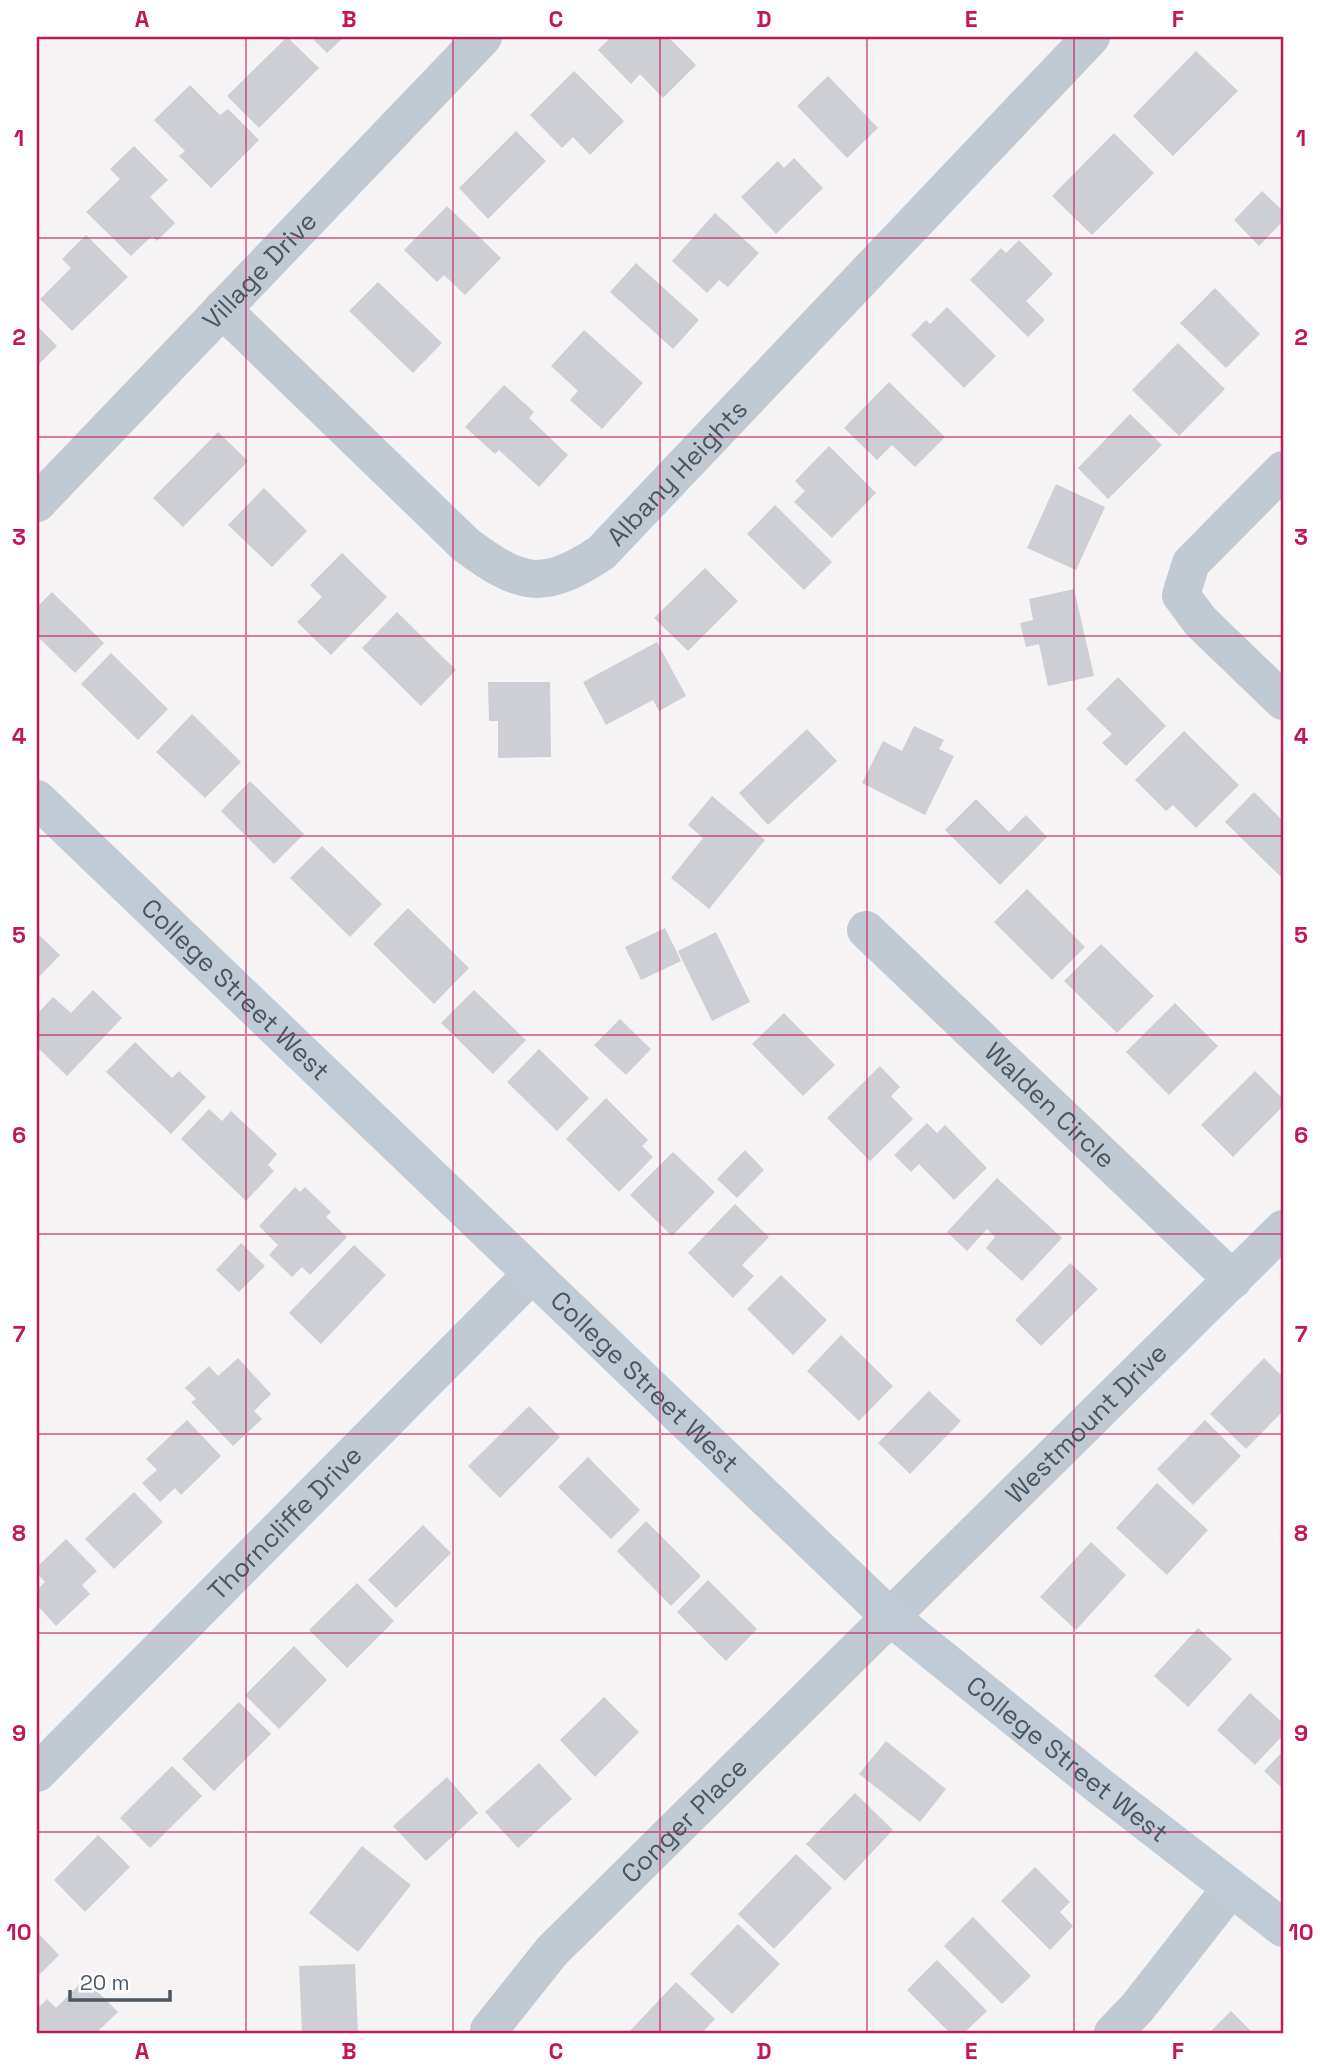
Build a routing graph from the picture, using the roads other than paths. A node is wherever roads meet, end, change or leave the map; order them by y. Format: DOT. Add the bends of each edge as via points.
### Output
graph roads {
  1 [pos="484,37"];
  2 [pos="1091,37"];
  3 [pos="222,309"];
  4 [pos="1283,470"];
  5 [pos="37,503"];
  6 [pos="1283,701"];
  7 [pos="37,799"];
  8 [pos="866,929"];
  9 [pos="1283,1229"];
  10 [pos="532,1274"];
  11 [pos="1233,1280"];
  12 [pos="889,1616"];
  13 [pos="37,1773"];
  14 [pos="1231,1888"];
  15 [pos="1283,1928"];
  16 [pos="489,2030"];
  17 [pos="1113,2033"];
  1 -- 3 [label="street, Village Drive"];
  2 -- 3 [label="street, Albany Heights" via="601,553 569,574 534,580 499,569 466,545"];
  3 -- 5 [label="street, Village Drive"];
  4 -- 6 [label="street" via="1191,563 1181,595 1200,621"];
  7 -- 10 [label="street, College Street West"];
  8 -- 11 [label="street, Walden Circle"];
  9 -- 11 [label="street, Westmount Drive"];
  10 -- 12 [label="street, College Street West"];
  10 -- 13 [label="street, Thorncliffe Drive"];
  11 -- 12 [label="street, Westmount Drive"];
  12 -- 14 [label="street, College Street West"];
  12 -- 16 [label="street, Conger Place" via="552,1951"];
  14 -- 15 [label="street, College Street West"];
  14 -- 17 [label="street"];
}
